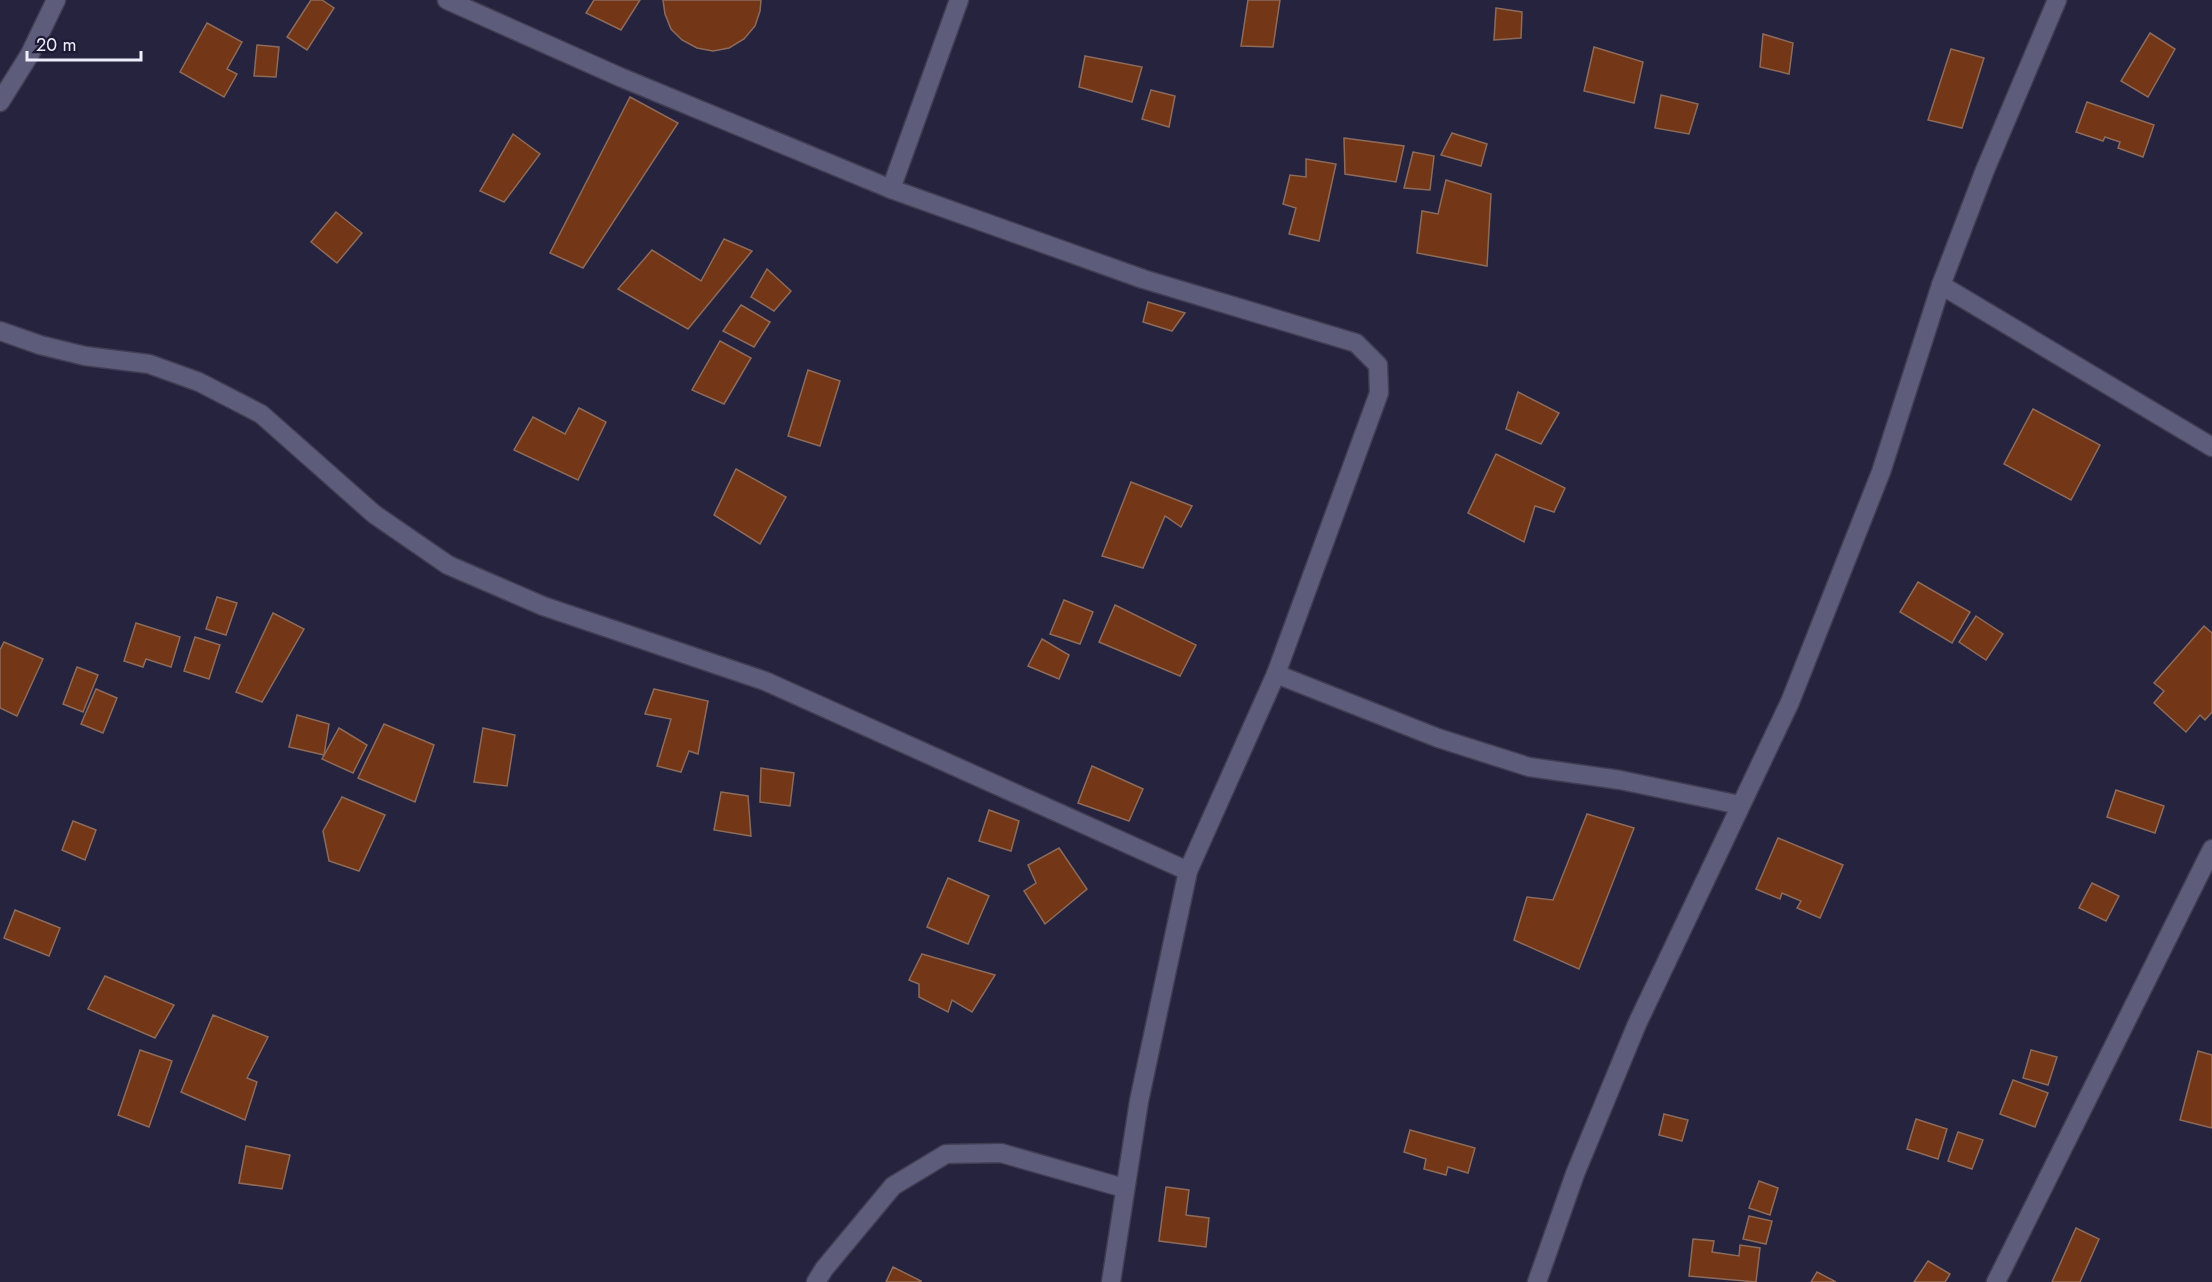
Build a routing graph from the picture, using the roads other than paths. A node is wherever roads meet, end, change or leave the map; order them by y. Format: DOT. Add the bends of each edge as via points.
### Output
graph roads {
  1 [pos="56,0"];
  2 [pos="447,0"];
  3 [pos="959,0"];
  4 [pos="2057,0"];
  5 [pos="0,102"];
  6 [pos="891,189"];
  7 [pos="1941,285"];
  8 [pos="0,331"];
  9 [pos="2212,447"];
  10 [pos="1276,674"];
  11 [pos="1740,805"];
  12 [pos="2212,849"];
  13 [pos="1188,871"];
  14 [pos="1125,1188"];
  15 [pos="816,1282"];
  16 [pos="1110,1282"];
  17 [pos="1537,1282"];
  18 [pos="1996,1282"];
  1 -- 5 [label="street" via="30,54"];
  2 -- 6 [label="street" via="620,77"];
  3 -- 6 [label="street"];
  4 -- 7 [label="street"];
  6 -- 10 [label="street" via="1143,279 1356,343 1378,365 1380,393"];
  7 -- 9 [label="street"];
  7 -- 11 [label="street" via="1881,472 1790,702"];
  8 -- 13 [label="street" via="85,356 149,364 199,382 261,414 374,514 448,565 543,606 765,681"];
  10 -- 11 [label="street" via="1438,738 1529,767 1620,780"];
  10 -- 13 [label="street"];
  11 -- 17 [label="street" via="1637,1024 1575,1174"];
  12 -- 18 [label="street"];
  13 -- 14 [label="street" via="1138,1101"];
  14 -- 15 [label="street" via="1000,1153 945,1154 893,1186"];
  14 -- 16 [label="street"];
}
